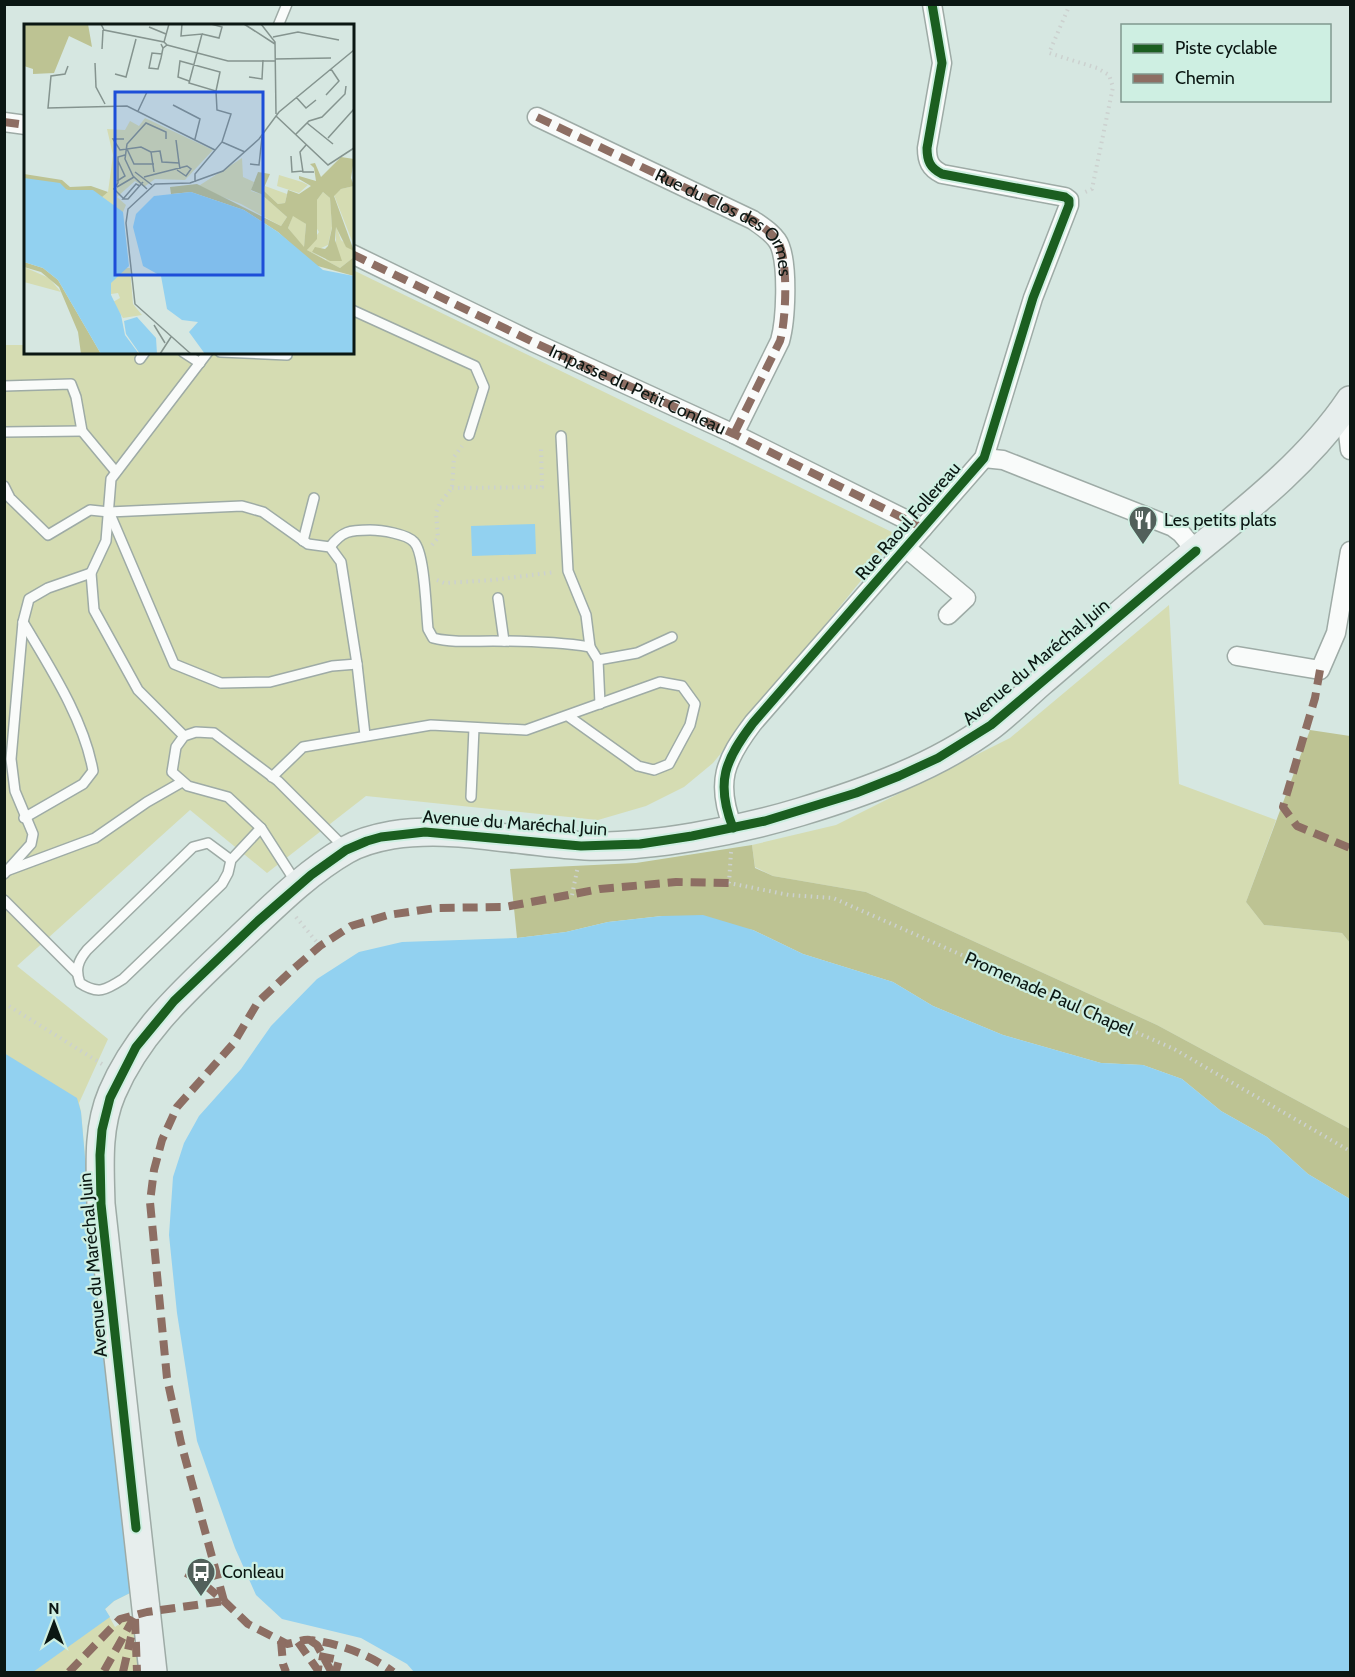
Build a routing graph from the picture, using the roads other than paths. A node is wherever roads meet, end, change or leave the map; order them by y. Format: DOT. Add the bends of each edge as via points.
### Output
graph roads {
  1 [pos="287,4"];
  2 [pos="932,4"];
  3 [pos="279,24"];
  4 [pos="537,117"];
  5 [pos="4,122"];
  6 [pos="24,125"];
  7 [pos="354,255"];
  8 [pos="354,311"];
  9 [pos="186,354"];
  10 [pos="207,354"];
  11 [pos="265,354"];
  12 [pos="287,355"];
  13 [pos="200,363"];
  14 [pos="4,386"];
  15 [pos="1348,404"];
  16 [pos="82,431"];
  17 [pos="4,432"];
  18 [pos="734,434"];
  19 [pos="469,435"];
  20 [pos="561,436"];
  21 [pos="1350,450"];
  22 [pos="984,458"];
  23 [pos="116,472"];
  24 [pos="4,486"];
  25 [pos="314,498"];
  26 [pos="109,512"];
  27 [pos="923,528"];
  28 [pos="303,541"];
  29 [pos="330,547"];
  30 [pos="906,548"];
  31 [pos="1196,551"];
  32 [pos="1350,551"];
  33 [pos="91,573"];
  34 [pos="498,598"];
  35 [pos="948,615"];
  36 [pos="23,622"];
  37 [pos="672,637"];
  38 [pos="504,641"];
  39 [pos="590,648"];
  40 [pos="1237,656"];
  41 [pos="598,660"];
  42 [pos="357,664"];
  43 [pos="600,704"];
  44 [pos="568,716"];
  45 [pos="474,728"];
  46 [pos="365,735"];
  47 [pos="184,736"];
  48 [pos="272,777"];
  49 [pos="182,783"];
  50 [pos="471,797"];
  51 [pos="24,818"];
  52 [pos="261,828"];
  53 [pos="733,828"];
  54 [pos="346,850"];
  55 [pos="231,860"];
  56 [pos="5,873"];
  57 [pos="297,885"];
  58 [pos="4,900"];
  59 [pos="77,973"];
  60 [pos="153,1672"];
  1 -- 3 [label="lane"];
  2 -- 22 [label="street, Rue Raoul Follereau" via="942,63 927,148 933,170 1069,200 1033,298"];
  4 -- 18 [label="street, Rue du Clos des Ormes" via="753,220 780,245 783,330"];
  5 -- 6 [label="street"];
  7 -- 18 [label="street, Impasse du Petit Conleau"];
  8 -- 19 [label="lane" via="475,366 484,387"];
  9 -- 13 [label="lane"];
  10 -- 13 [label="lane"];
  11 -- 12 [label="lane"];
  13 -- 23 [label="lane"];
  14 -- 16 [label="lane" via="71,384"];
  15 -- 21 [label="street"];
  15 -- 31 [label="street, Avenue du Maréchal Juin" via="1324,434 1270,487"];
  16 -- 17 [label="lane"];
  16 -- 23 [label="lane"];
  18 -- 27 [label="street, Impasse du Petit Conleau"];
  20 -- 39 [label="lane" via="568,571 586,615"];
  22 -- 27 [label="street, Rue Raoul Follereau"];
  22 -- 31 [label="street" via="1003,460 1173,527"];
  23 -- 26 [label="lane" via="111,478"];
  24 -- 26 [label="lane" via="10,498 48,535 90,510"];
  25 -- 28 [label="lane"];
  26 -- 28 [label="lane" via="242,506 262,512"];
  26 -- 33 [label="lane" via="106,541"];
  26 -- 42 [label="lane" via="174,664 221,683 270,682 332,666"];
  27 -- 30 [label="street, Rue Raoul Follereau"];
  28 -- 29 [label="lane"];
  29 -- 38 [label="lane" via="338,536 350,531 385,531 413,540 420,551 428,629 433,638"];
  29 -- 42 [label="lane" via="341,562"];
  30 -- 35 [label="street, Rue Raoul Follereau" via="966,598"];
  30 -- 53 [label="street, Rue Raoul Follereau" via="734,748 724,774 724,794"];
  31 -- 53 [label="street, Avenue du Maréchal Juin" via="970,740 909,772 856,793"];
  32 -- 40 [label="street" via="1336,633 1320,670"];
  33 -- 36 [label="lane" via="29,599"];
  33 -- 47 [label="lane" via="94,610 138,690"];
  34 -- 38 [label="lane"];
  36 -- 51 [label="lane" via="10,759"];
  36 -- 51 [label="lane" via="66,696 93,771 83,784"];
  37 -- 41 [label="lane" via="637,653"];
  38 -- 39 [label="lane"];
  39 -- 41 [label="lane"];
  41 -- 43 [label="lane"];
  42 -- 46 [label="lane"];
  43 -- 44 [label="lane"];
  43 -- 44 [label="lane" via="660,682 682,686 695,704 690,725 669,764 654,770 638,766"];
  44 -- 45 [label="lane" via="526,730"];
  45 -- 46 [label="lane" via="430,725"];
  45 -- 50 [label="lane"];
  46 -- 48 [label="lane" via="303,747"];
  47 -- 48 [label="lane" via="196,732 213,734"];
  47 -- 49 [label="lane" via="176,747 172,772"];
  48 -- 54 [label="lane"];
  49 -- 52 [label="lane" via="228,797"];
  49 -- 56 [label="lane" via="95,838"];
  51 -- 56 [label="lane" via="33,834 31,844"];
  52 -- 55 [label="lane"];
  52 -- 57 [label="lane"];
  53 -- 54 [label="street, Avenue du Maréchal Juin" via="611,846 425,832 381,837"];
  54 -- 57 [label="street, Avenue du Maréchal Juin"];
  55 -- 59 [label="lane" via="208,843 193,847 87,950 79,960"];
  55 -- 59 [label="lane" via="222,884 123,979 100,991 80,983"];
  57 -- 60 [label="street, Avenue du Maréchal Juin" via="174,1001 136,1047 110,1098 102,1130 101,1204"];
  58 -- 59 [label="lane"];
}
